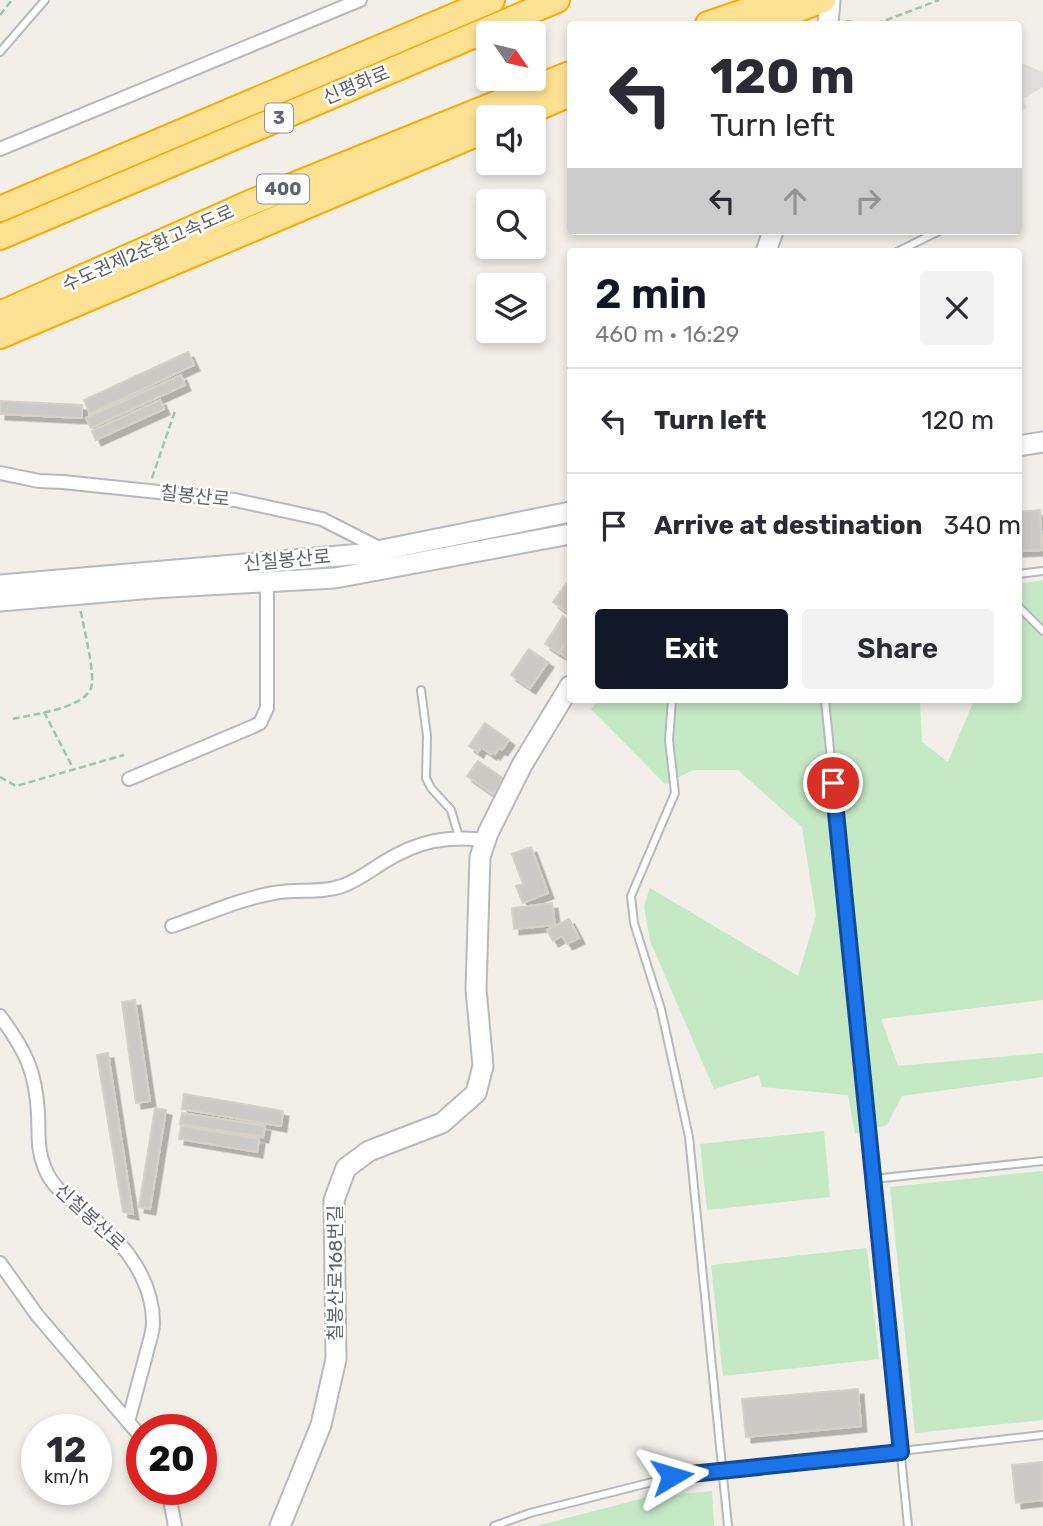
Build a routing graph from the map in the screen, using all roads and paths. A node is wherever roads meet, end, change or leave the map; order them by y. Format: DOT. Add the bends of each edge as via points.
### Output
graph roads {
  1 [pos="12,0"];
  2 [pos="45,0"];
  3 [pos="360,0"];
  4 [pos="492,0"];
  5 [pos="557,0"];
  6 [pos="939,0"];
  7 [pos="828,11"];
  8 [pos="772,14"];
  9 [pos="0,15"];
  10 [pos="727,21"];
  11 [pos="860,21"];
  12 [pos="884,21"];
  13 [pos="0,51"];
  14 [pos="567,75"];
  15 [pos="567,95"];
  16 [pos="544,105"];
  17 [pos="476,134"];
  18 [pos="0,149"];
  19 [pos="0,209"];
  20 [pos="931,235"];
  21 [pos="0,237"];
  22 [pos="905,248"];
  23 [pos="0,314"];
  24 [pos="0,337"];
  25 [pos="175,411"];
  26 [pos="1043,442"];
  27 [pos="1022,445"];
  28 [pos="0,472"];
  29 [pos="149,491"];
  30 [pos="567,513"];
  31 [pos="567,535"];
  32 [pos="383,550"];
  33 [pos="1043,571"];
  34 [pos="1022,574"];
  35 [pos="267,582"];
  36 [pos="0,585"];
  37 [pos="77,594"];
  38 [pos="0,601"];
  39 [pos="1022,610"];
  40 [pos="1043,631"];
  41 [pos="421,690"];
  42 [pos="567,691"];
  43 [pos="672,703"];
  44 [pos="825,703"];
  45 [pos="44,712"];
  46 [pos="13,719"];
  47 [pos="124,755"];
  48 [pos="73,768"];
  49 [pos="0,777"];
  50 [pos="129,779"];
  51 [pos="459,837"];
  52 [pos="486,840"];
  53 [pos="172,926"];
  54 [pos="0,1016"];
  55 [pos="1043,1161"];
  56 [pos="873,1179"];
  57 [pos="0,1263"];
  58 [pos="130,1414"];
  59 [pos="126,1420"];
  60 [pos="1043,1435"];
  61 [pos="901,1452"];
  62 [pos="723,1471"];
  63 [pos="171,1505"];
  64 [pos="175,1526"];
  65 [pos="280,1526"];
  66 [pos="494,1526"];
  67 [pos="728,1526"];
  68 [pos="908,1526"];
  1 -- 9 [label="path"];
  2 -- 13 [label="lane"];
  3 -- 18 [label="street"];
  4 -- 19 [label="highway, 신평화로 / 3"];
  5 -- 21 [label="highway, 신평화로 / 3"];
  6 -- 12 [label="path"];
  7 -- 8 [label="highway"];
  7 -- 11 [label="path"];
  8 -- 10 [label="highway"];
  14 -- 23 [label="highway, 수도권제2순환고속도로 / 400" via="252,202"];
  15 -- 16 [label="highway"];
  17 -- 24 [label="highway, 수도권제2순환고속도로 / 400"];
  20 -- 22 [label="lane"];
  25 -- 29 [label="path"];
  26 -- 27 [label="street"];
  28 -- 29 [label="street, 칠봉산로" via="39,481"];
  29 -- 32 [label="street, 칠봉산로" via="235,500 312,516"];
  30 -- 32 [label="street, 신칠봉산로"];
  31 -- 35 [label="street, 신칠봉산로" via="364,574"];
  32 -- 36 [label="street, 신칠봉산로"];
  33 -- 34 [label="lane"];
  35 -- 37 [label="street, 신칠봉산로"];
  35 -- 50 [label="street, 신칠봉산로" via="267,708 260,723"];
  37 -- 38 [label="street, 신칠봉산로"];
  37 -- 45 [label="path" via="92,687 74,705"];
  39 -- 40 [label="lane"];
  41 -- 51 [label="lane" via="426,778 451,810"];
  42 -- 52 [label="street, 칠봉산로168번길" via="522,765"];
  43 -- 62 [label="lane" via="675,793 631,897 634,923 662,1009 689,1137"];
  44 -- 56 [label="lane"];
  45 -- 46 [label="path"];
  45 -- 48 [label="path"];
  47 -- 48 [label="path"];
  48 -- 49 [label="path" via="16,786"];
  51 -- 52 [label="street"];
  51 -- 53 [label="street" via="416,846 343,886 270,894"];
  52 -- 65 [label="street, 칠봉산로168번길" via="478,869 476,989 483,1066 476,1093 442,1123 369,1151 346,1168 334,1200 336,1359 321,1425"];
  54 -- 58 [label="street, 신칠봉산로" via="30,1066 39,1149 48,1176 123,1246 137,1267 151,1307 153,1326"];
  55 -- 56 [label="lane"];
  56 -- 61 [label="lane"];
  57 -- 59 [label="street" via="37,1315"];
  60 -- 61 [label="lane"];
  61 -- 62 [label="lane"];
  61 -- 68 [label="lane"];
  62 -- 66 [label="lane" via="672,1476 597,1494"];
  62 -- 67 [label="lane"];
  63 -- 64 [label="street"];
}
